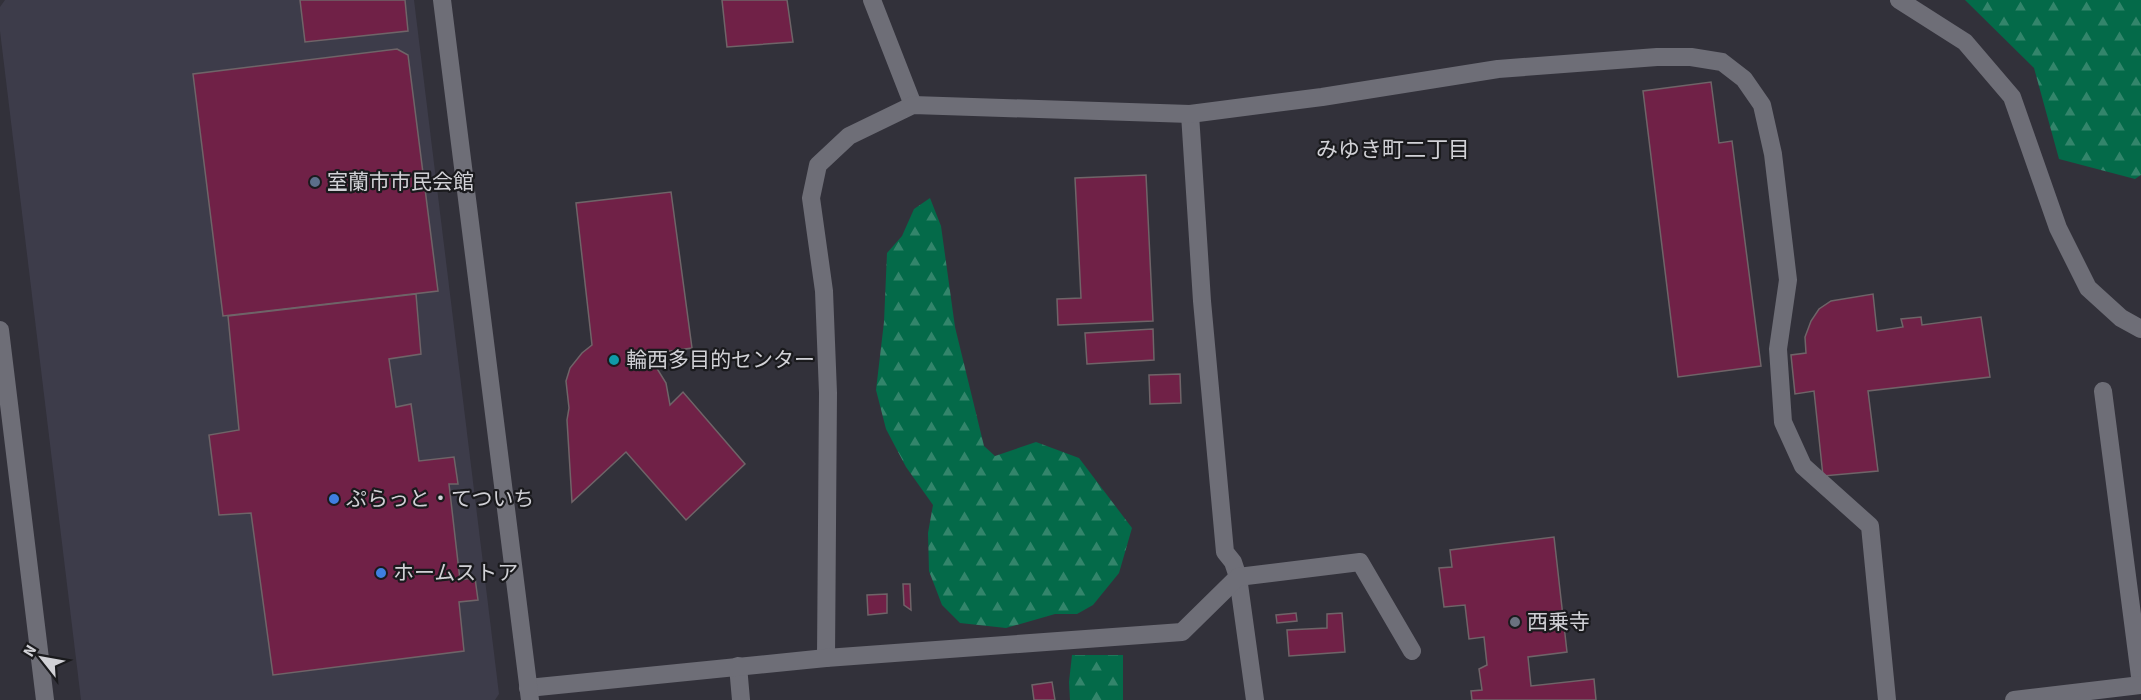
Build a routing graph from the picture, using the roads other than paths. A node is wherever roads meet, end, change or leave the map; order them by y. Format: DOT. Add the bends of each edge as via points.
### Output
graph roads {
  1 [pos="442,0"];
  2 [pos="872,0"];
  3 [pos="1899,0"];
  4 [pos="913,105"];
  5 [pos="1190,114"];
  6 [pos="2141,329"];
  7 [pos="0,330"];
  8 [pos="2103,392"];
  9 [pos="1238,577"];
  10 [pos="1412,651"];
  11 [pos="826,658"];
  12 [pos="738,666"];
  13 [pos="2141,684"];
  14 [pos="529,694"];
  15 [pos="45,700"];
  16 [pos="741,700"];
  17 [pos="1255,700"];
  18 [pos="1887,700"];
  19 [pos="2014,700"];
  1 -- 14 [label="street"];
  2 -- 4 [label="street"];
  3 -- 6 [label="street" via="1965,42 2012,97 2058,228 2088,288 2121,318"];
  4 -- 5 [label="street"];
  4 -- 11 [label="street" via="849,136 825,157 818,165 811,198 824,291 828,393"];
  5 -- 9 [label="street" via="1225,552"];
  5 -- 18 [label="street" via="1498,69 1657,57 1722,62 1744,79 1762,105 1773,154 1788,280 1779,349 1783,422 1803,466 1870,526"];
  7 -- 15 [label="street"];
  8 -- 13 [label="street"];
  9 -- 10 [label="street" via="1360,562"];
  9 -- 11 [label="street" via="1182,632"];
  9 -- 17 [label="street"];
  11 -- 12 [label="street"];
  12 -- 14 [label="street"];
  12 -- 16 [label="street"];
  13 -- 19 [label="street"];
}
